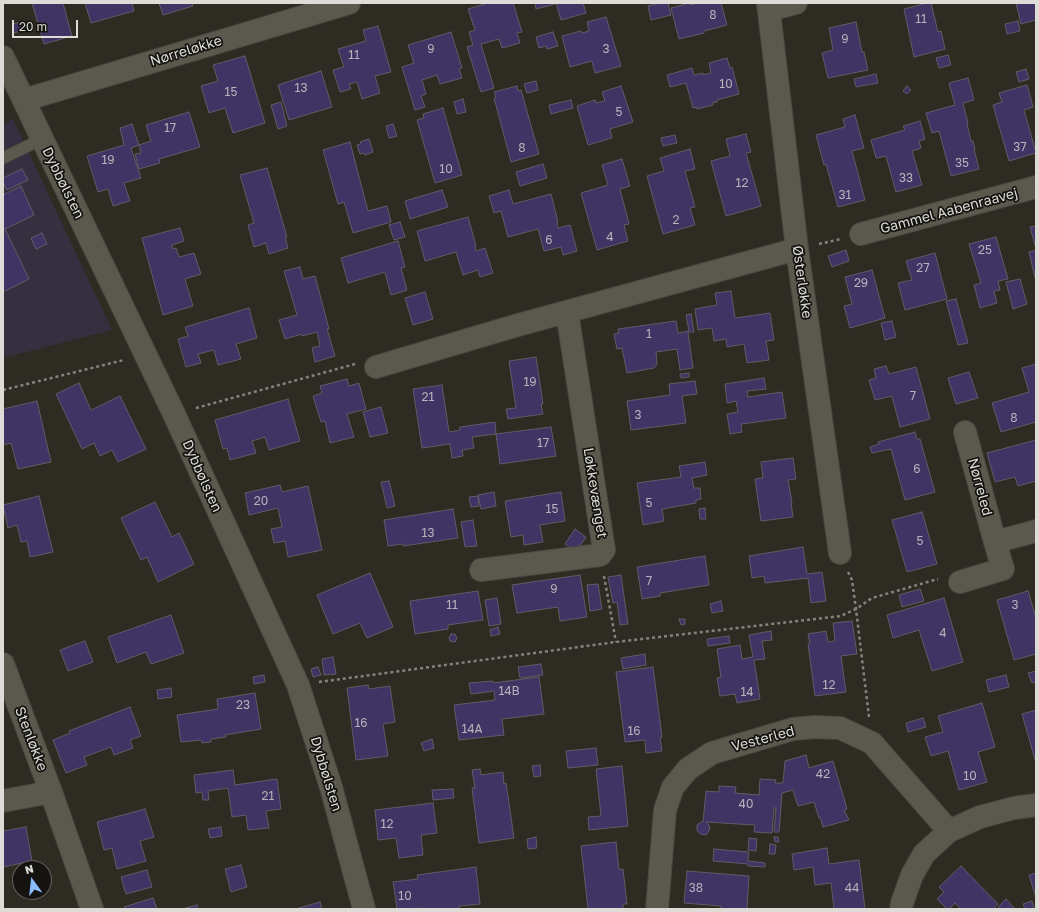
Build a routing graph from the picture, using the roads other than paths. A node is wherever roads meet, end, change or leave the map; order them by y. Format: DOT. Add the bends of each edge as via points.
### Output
graph roads {
  1 [pos="349,3"];
  2 [pos="796,3"];
  3 [pos="768,7"];
  4 [pos="3,57"];
  5 [pos="24,100"];
  6 [pos="42,139"];
  7 [pos="3,158"];
  8 [pos="1036,187"];
  9 [pos="861,234"];
  10 [pos="797,249"];
  11 [pos="567,312"];
  12 [pos="376,367"];
  13 [pos="965,432"];
  14 [pos="1036,531"];
  15 [pos="995,542"];
  16 [pos="840,553"];
  17 [pos="481,570"];
  18 [pos="960,582"];
  19 [pos="3,664"];
  20 [pos="51,792"];
  21 [pos="3,801"];
  22 [pos="1036,805"];
  23 [pos="949,831"];
  24 [pos="92,909"];
  25 [pos="364,909"];
  26 [pos="657,909"];
  27 [pos="901,909"];
  1 -- 5 [label="street, Nørreløkke"];
  2 -- 3 [label="street, Østerløkke"];
  3 -- 10 [label="street, Østerløkke"];
  4 -- 5 [label="street, Dybbølsten"];
  5 -- 6 [label="street, Dybbølsten"];
  6 -- 7 [label="lane"];
  6 -- 25 [label="street, Dybbølsten" via="146,354 298,685 331,787"];
  8 -- 9 [label="street, Gammel Aabenraavej"];
  10 -- 11 [label="street"];
  10 -- 16 [label="street, Østerløkke"];
  11 -- 12 [label="street"];
  11 -- 17 [label="street, Løkkevænget" via="604,550 600,555"];
  13 -- 15 [label="street, Nørreled"];
  14 -- 15 [label="street"];
  15 -- 18 [label="street, Nørreled" via="1003,569"];
  19 -- 20 [label="street, Stenløkke"];
  20 -- 21 [label="street"];
  20 -- 24 [label="street, Stenløkke"];
  22 -- 23 [label="street" via="980,817"];
  23 -- 26 [label="street, Vesterled" via="872,743 840,728 793,729 712,753 688,768 673,787 665,810"];
  23 -- 27 [label="street" via="924,854 912,875"];
}
